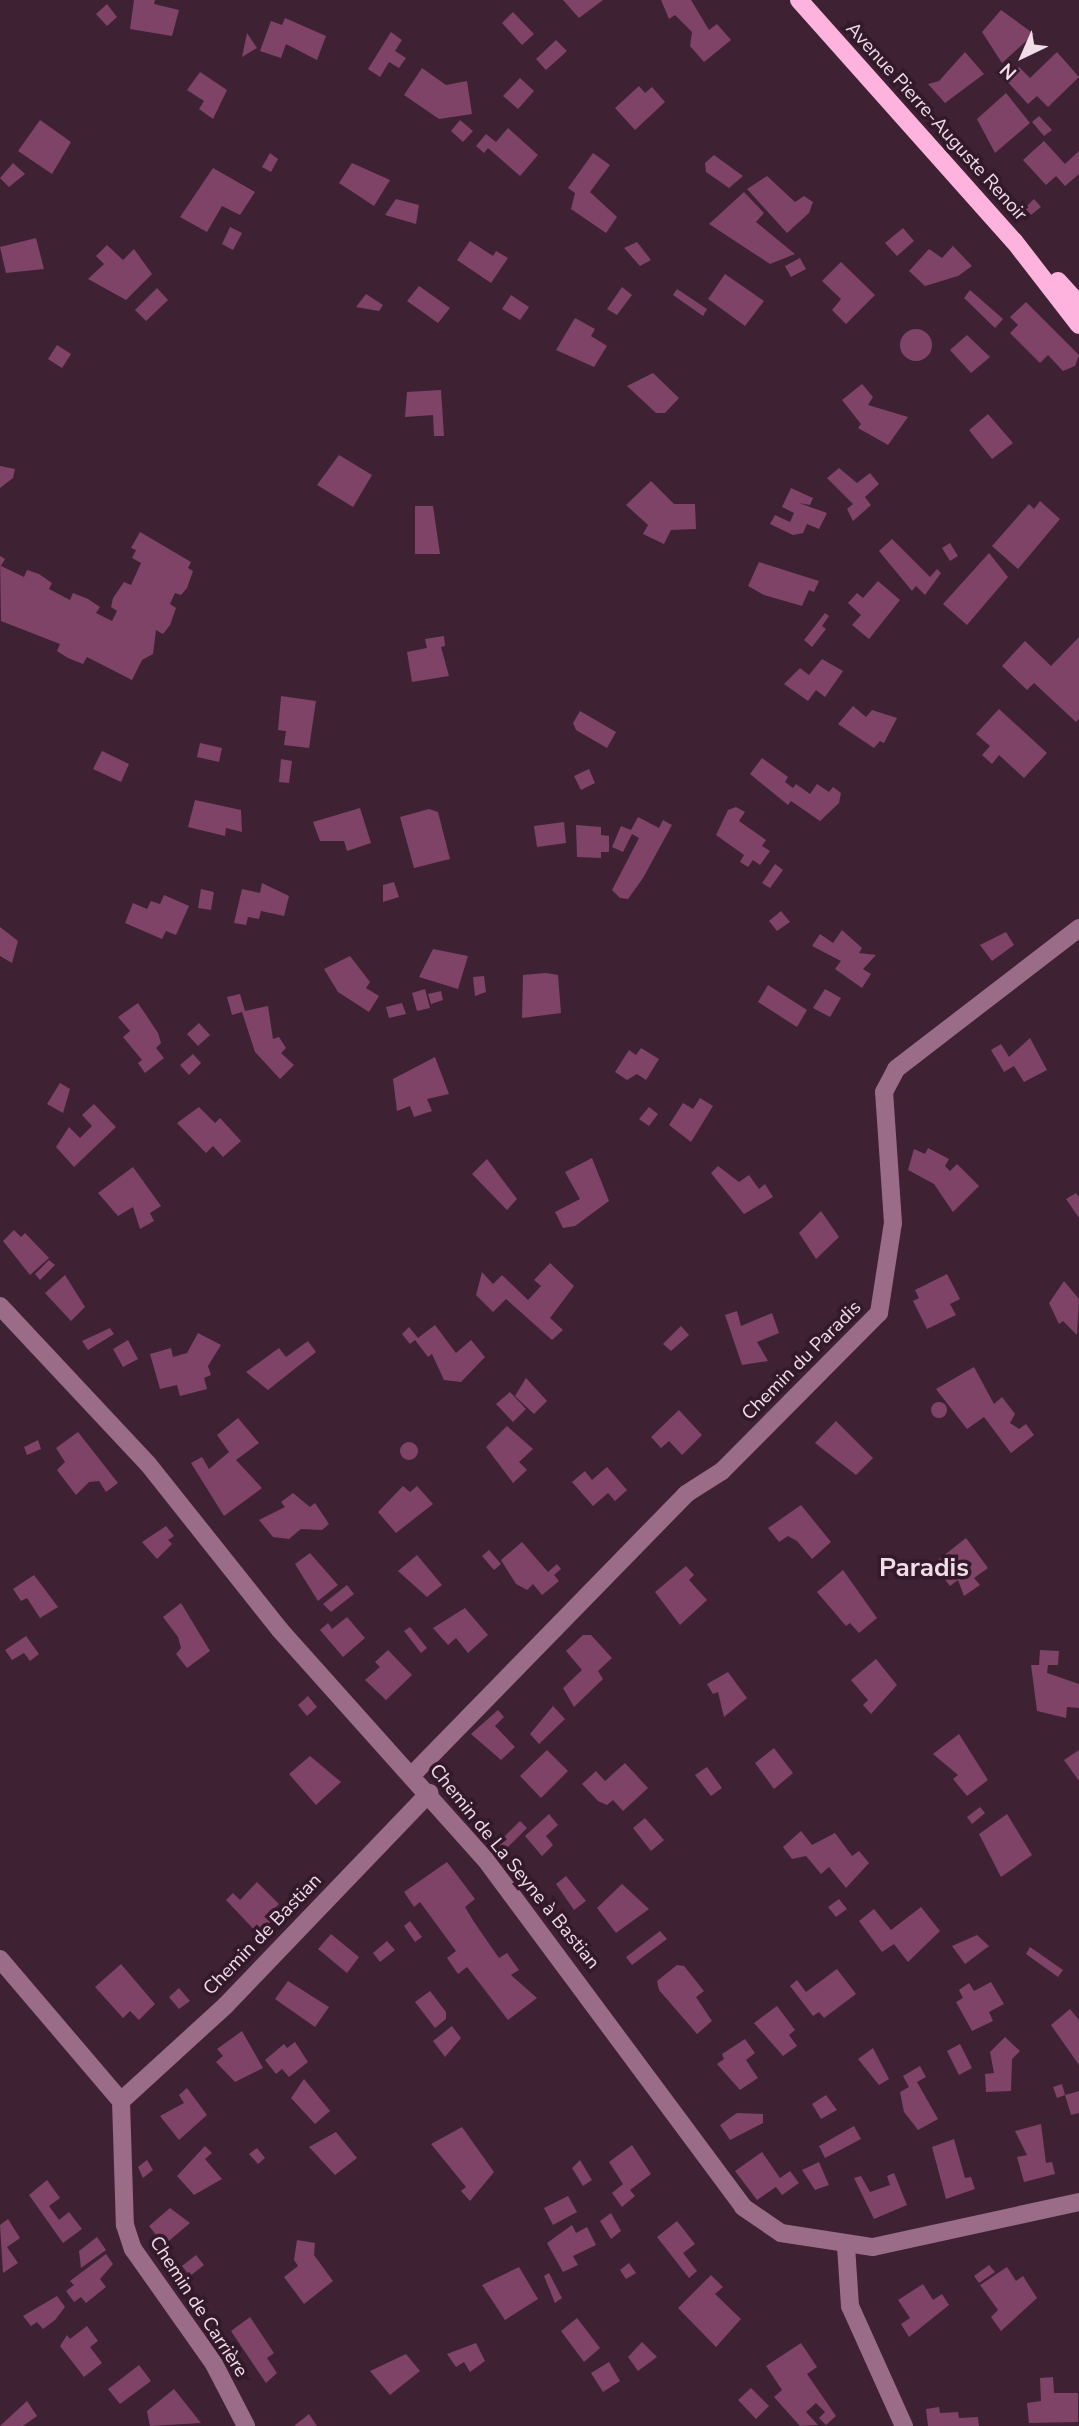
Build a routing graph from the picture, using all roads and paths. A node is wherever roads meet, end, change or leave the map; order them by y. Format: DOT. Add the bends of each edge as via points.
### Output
graph roads {
  1 [pos="799,0"];
  2 [pos="1014,241"];
  3 [pos="1079,304"];
  4 [pos="1079,325"];
  5 [pos="1079,928"];
  6 [pos="0,1306"];
  7 [pos="413,1774"];
  8 [pos="429,1793"];
  9 [pos="0,1959"];
  10 [pos="121,2101"];
  11 [pos="1079,2203"];
  12 [pos="846,2246"];
  13 [pos="246,2426"];
  14 [pos="904,2426"];
  1 -- 2 [label="main road, Avenue Pierre-Auguste Renoir"];
  2 -- 3 [label="main road, Avenue Pierre-Auguste Renoir"];
  2 -- 4 [label="main road, Avenue Pierre-Auguste Renoir"];
  5 -- 7 [label="street, Chemin du Paradis" via="896,1069 884,1092 893,1223 879,1313 722,1471 686,1494"];
  6 -- 7 [label="street, Chemin de La Seyne à Bastian" via="148,1464 280,1630"];
  7 -- 8 [label="street, Chemin de La Seyne à Bastian"];
  8 -- 10 [label="street, Chemin de Bastian" via="226,2005"];
  8 -- 12 [label="street, Chemin de La Seyne à Bastian" via="550,1940 737,2200 781,2233"];
  9 -- 10 [label="street"];
  10 -- 13 [label="street, Chemin de Carrière" via="125,2225 133,2249 214,2364"];
  11 -- 12 [label="street, Chemin de La Seyne à Bastian" via="901,2245"];
  12 -- 14 [label="street" via="850,2306"];
}
